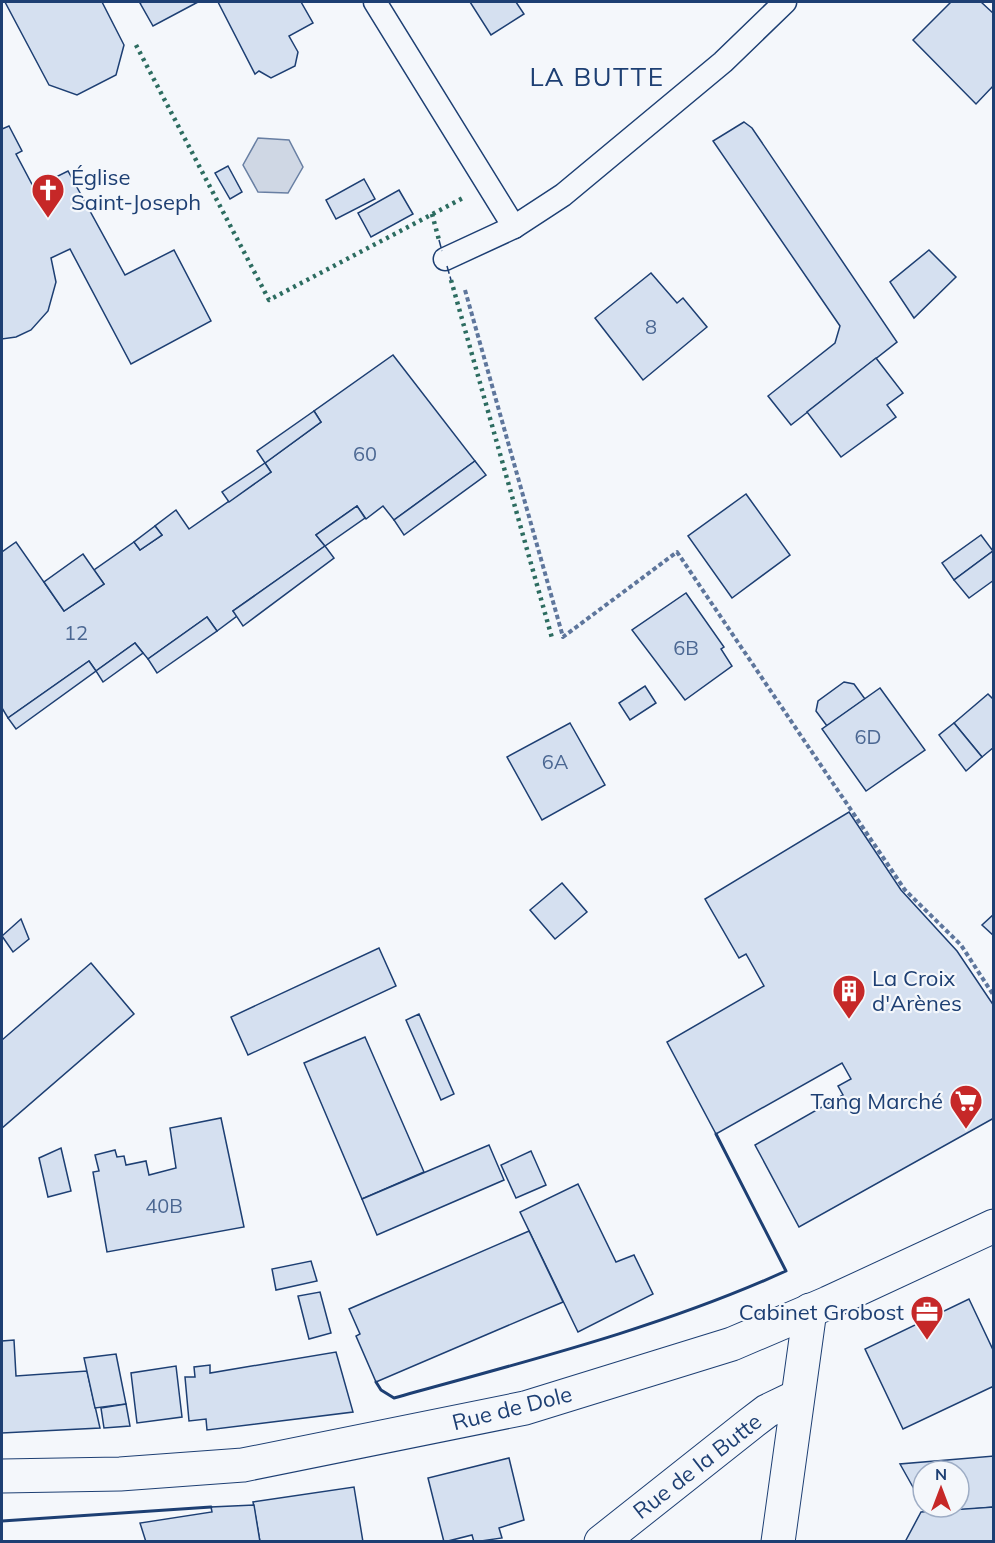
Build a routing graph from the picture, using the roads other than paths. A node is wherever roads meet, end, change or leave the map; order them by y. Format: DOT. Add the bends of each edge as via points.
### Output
graph roads {
  1 [pos="375,2"];
  2 [pos="785,2"];
  3 [pos="514,227"];
  4 [pos="449,255"];
  5 [pos="993,1226"];
  6 [pos="810,1311"];
  7 [pos="796,1397"];
  8 [pos="2,1476"];
  9 [pos="601,1542"];
  10 [pos="778,1542"];
  1 -- 3 [label="lane"];
  2 -- 3 [label="lane" via="714,70 563,195"];
  3 -- 4 [label="lane"];
  5 -- 6 [label="main road, Rue de Dole"];
  6 -- 7 [label="main road"];
  6 -- 8 [label="main road, Rue de Dole" via="732,1344 525,1408 380,1440 243,1466"];
  7 -- 9 [label="main road, Rue de la Butte" via="767,1411"];
  7 -- 10 [label="main road"];
}
